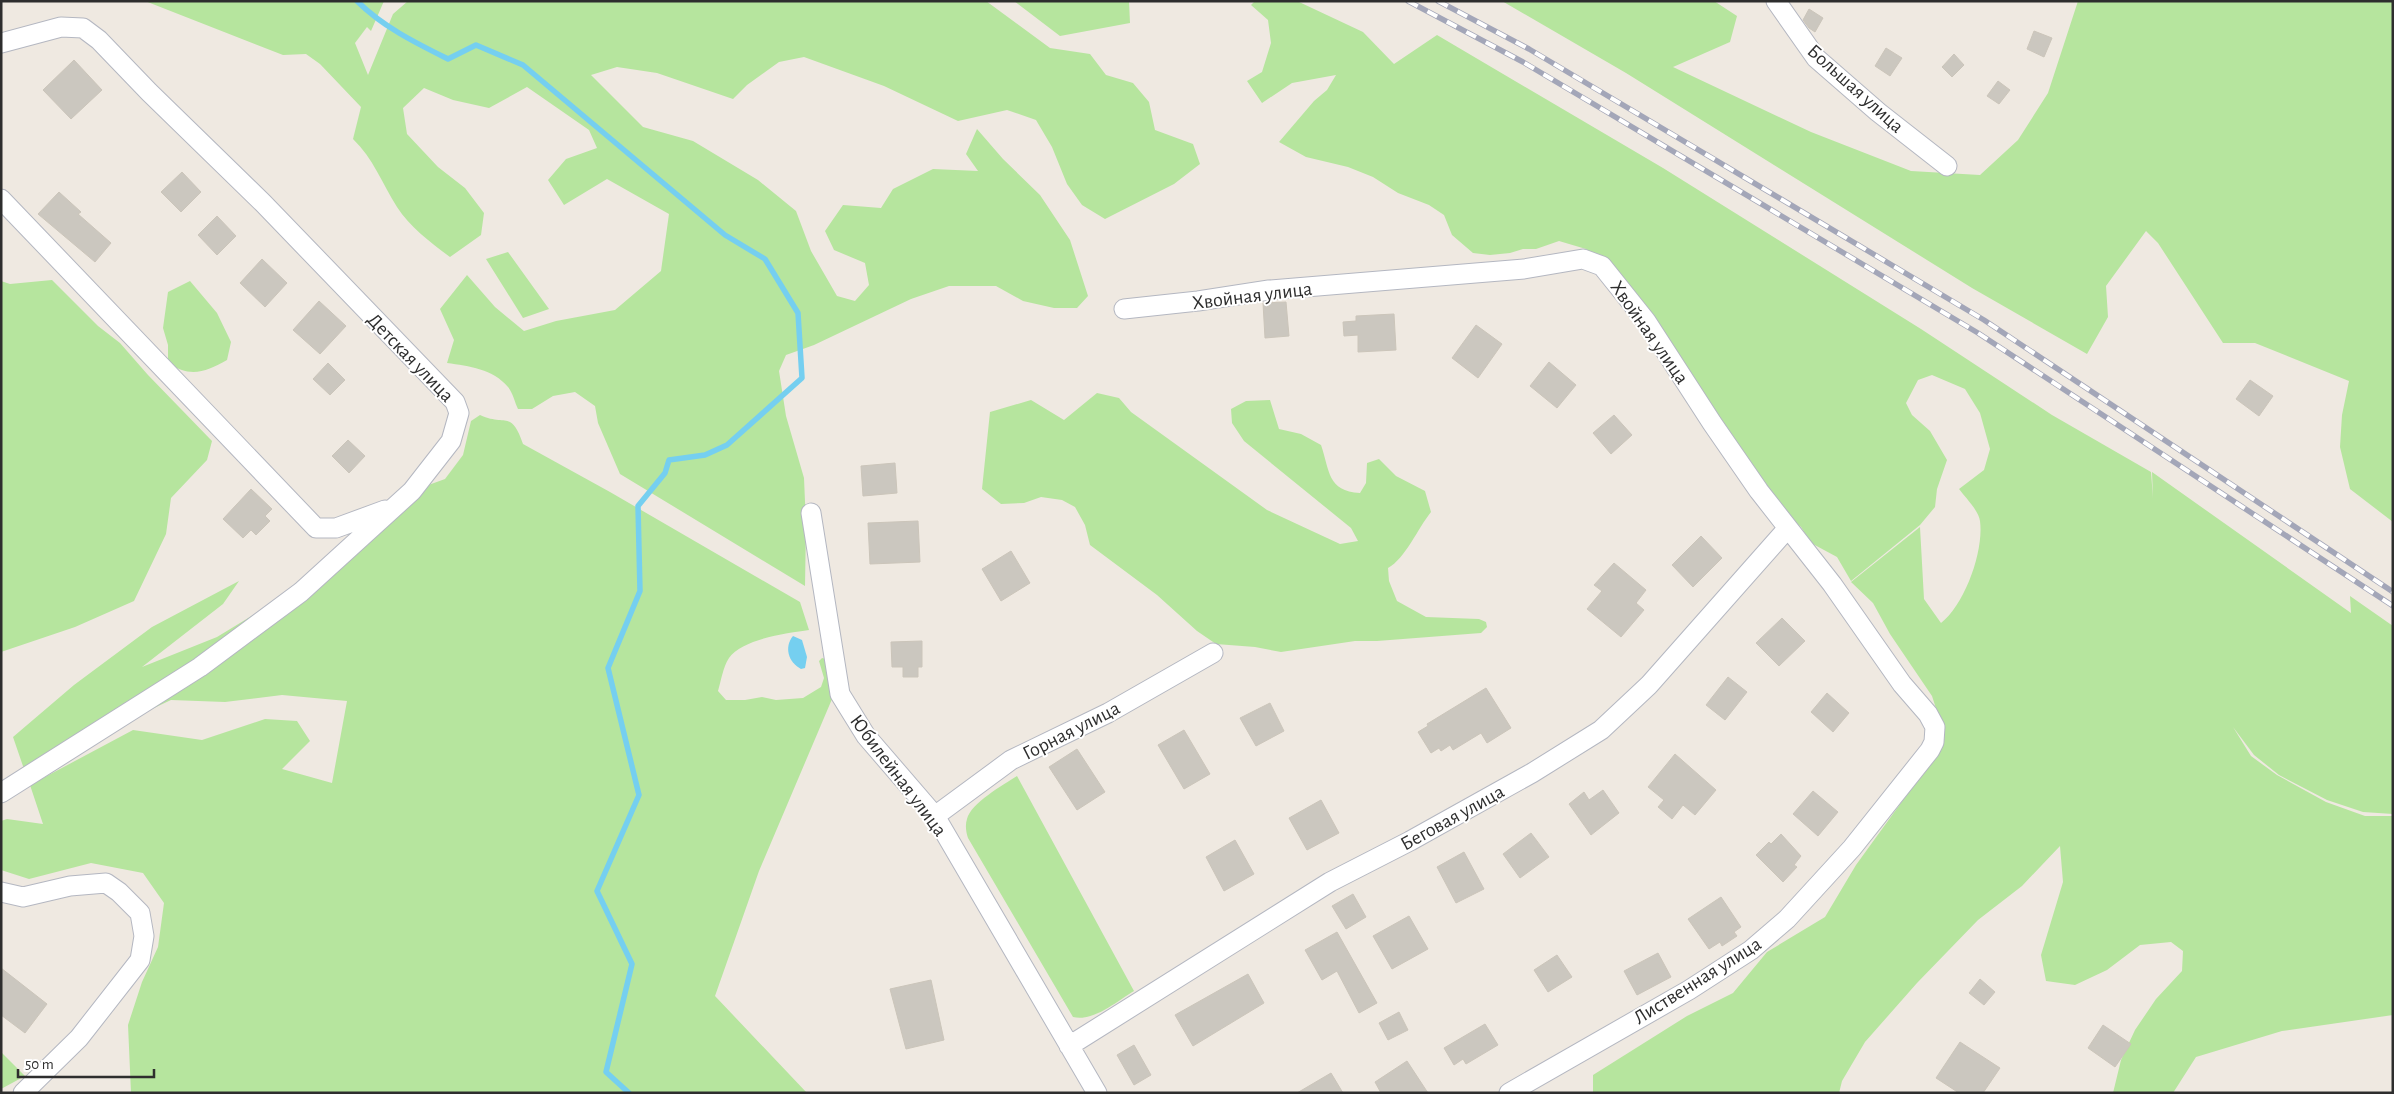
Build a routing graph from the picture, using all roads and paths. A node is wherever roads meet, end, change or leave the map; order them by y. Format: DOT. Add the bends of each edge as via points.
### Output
graph roads {
  1 [pos="1776,1"];
  2 [pos="1,43"];
  3 [pos="1947,166"];
  4 [pos="1,199"];
  5 [pos="1124,309"];
  6 [pos="396,506"];
  7 [pos="811,513"];
  8 [pos="1787,529"];
  9 [pos="1213,653"];
  10 [pos="1928,714"];
  11 [pos="1,793"];
  12 [pos="935,816"];
  13 [pos="1,892"];
  14 [pos="1070,1046"];
  15 [pos="23,1093"];
  16 [pos="1097,1093"];
  17 [pos="1509,1093"];
  1 -- 3 [label="street, Большая улица" via="1816,58"];
  2 -- 6 [label="street, Детская улица" via="61,27 83,28 99,40 456,402 459,413 451,441 412,492"];
  4 -- 6 [label="street, Детская улица" via="316,528 336,528"];
  5 -- 8 [label="street, Хвойная улица" via="1270,290 1429,279 1591,260 1602,266 1646,321 1712,423"];
  6 -- 11 [label="street" via="301,592 200,667"];
  7 -- 12 [label="street, Юбилейная улица" via="840,694 866,736"];
  8 -- 10 [label="street, Хвойная улица"];
  8 -- 14 [label="street, Беговая улица" via="1649,685 1601,730 1418,836 1330,882"];
  9 -- 12 [label="street, Горная улица" via="1108,712 1010,760"];
  10 -- 17 [label="street, Лиственная улица" via="1935,727 1930,750 1852,848 1787,920 1752,950 1689,990"];
  12 -- 14 [label="street, Юбилейная улица"];
  13 -- 15 [label="street" via="24,897 70,886 106,883 140,913 144,936 140,960 79,1038"];
  14 -- 16 [label="street, Юбилейная улица"];
}
